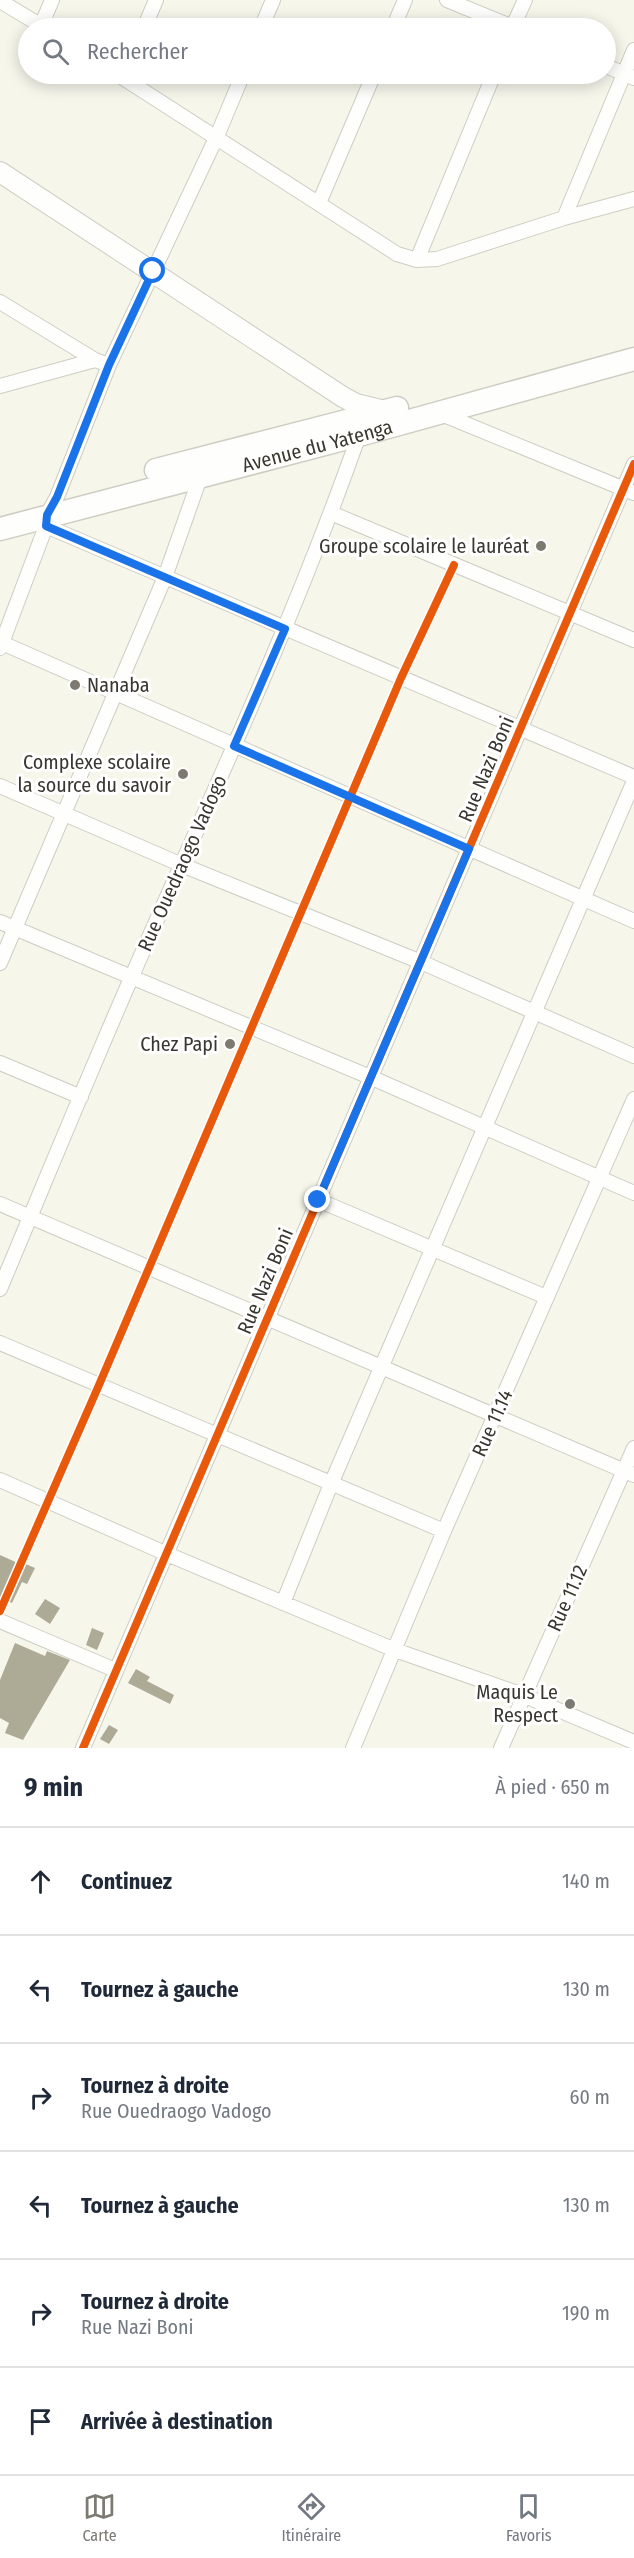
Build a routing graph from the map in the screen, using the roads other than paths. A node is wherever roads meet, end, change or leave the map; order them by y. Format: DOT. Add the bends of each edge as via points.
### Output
graph roads {
  1 [pos="52,0"];
  2 [pos="156,0"];
  3 [pos="273,0"];
  4 [pos="405,0"];
  5 [pos="447,0"];
  6 [pos="525,0"];
  7 [pos="0,1"];
  8 [pos="28,18"];
  9 [pos="46,18"];
  10 [pos="148,18"];
  11 [pos="265,18"];
  12 [pos="397,18"];
  13 [pos="489,18"];
  14 [pos="517,18"];
  15 [pos="634,50"];
  16 [pos="629,76"];
  17 [pos="136,84"];
  18 [pos="239,84"];
  19 [pos="370,84"];
  20 [pos="490,84"];
  21 [pos="217,136"];
  22 [pos="0,172"];
  23 [pos="634,199"];
  24 [pos="319,203"];
  25 [pos="564,218"];
  26 [pos="417,260"];
  27 [pos="153,271"];
  28 [pos="0,302"];
  29 [pos="634,346"];
  30 [pos="634,359"];
  31 [pos="95,360"];
  32 [pos="109,365"];
  33 [pos="0,386"];
  34 [pos="343,397"];
  35 [pos="385,411"];
  36 [pos="437,412"];
  37 [pos="338,423"];
  38 [pos="359,435"];
  39 [pos="634,464"];
  40 [pos="201,475"];
  41 [pos="629,491"];
  42 [pos="0,513"];
  43 [pos="50,513"];
  44 [pos="331,513"];
  45 [pos="0,529"];
  46 [pos="165,577"];
  47 [pos="570,613"];
  48 [pos="285,629"];
  49 [pos="634,640"];
  50 [pos="1,645"];
  51 [pos="114,693"];
  52 [pos="521,729"];
  53 [pos="234,746"];
  54 [pos="634,779"];
  55 [pos="0,786"];
  56 [pos="65,813"];
  57 [pos="469,849"];
  58 [pos="182,865"];
  59 [pos="583,898"];
  60 [pos="634,921"];
  61 [pos="0,922"];
  62 [pos="15,928"];
  63 [pos="421,962"];
  64 [pos="0,963"];
  65 [pos="132,976"];
  66 [pos="535,1014"];
  67 [pos="634,1056"];
  68 [pos="0,1063"];
  69 [pos="370,1077"];
  70 [pos="81,1097"];
  71 [pos="634,1099"];
  72 [pos="486,1128"];
  73 [pos="599,1178"];
  74 [pos="634,1193"];
  75 [pos="318,1200"];
  76 [pos="0,1204"];
  77 [pos="30,1218"];
  78 [pos="433,1248"];
  79 [pos="0,1289"];
  80 [pos="546,1297"];
  81 [pos="267,1318"];
  82 [pos="0,1343"];
  83 [pos="382,1368"];
  84 [pos="495,1416"];
  85 [pos="217,1436"];
  86 [pos="634,1448"];
  87 [pos="629,1473"];
  88 [pos="0,1480"];
  89 [pos="331,1484"];
  90 [pos="444,1531"];
  91 [pos="166,1554"];
  92 [pos="282,1603"];
  93 [pos="0,1621"];
  94 [pos="394,1650"];
  95 [pos="115,1670"];
  96 [pos="523,1695"];
  97 [pos="634,1742"];
  98 [pos="83,1748"];
  99 [pos="352,1748"];
  100 [pos="501,1748"];
  1 -- 9 [label="street"];
  2 -- 10 [label="street"];
  3 -- 11 [label="street"];
  4 -- 12 [label="street"];
  5 -- 13 [label="street"];
  6 -- 14 [label="street"];
  7 -- 8 [label="street"];
  15 -- 16 [label="street"];
  16 -- 25 [label="street"];
  17 -- 21 [label="street"];
  18 -- 21 [label="street"];
  19 -- 24 [label="street"];
  20 -- 26 [label="street"];
  21 -- 24 [label="street"];
  21 -- 27 [label="street"];
  22 -- 27 [label="street"];
  23 -- 25 [label="street"];
  24 -- 26 [label="street" via="397,254"];
  25 -- 26 [label="street" via="437,259"];
  27 -- 32 [label="street"];
  27 -- 34 [label="street"];
  28 -- 31 [label="street"];
  29 -- 35 [label="main road, Avenue du Yatenga"];
  30 -- 36 [label="main road, Avenue du Yatenga"];
  31 -- 32 [label="street"];
  31 -- 33 [label="street"];
  32 -- 43 [label="street"];
  34 -- 35 [label="street"];
  34 -- 37 [label="street" via="348,411"];
  35 -- 37 [label="main road, Avenue du Yatenga"];
  36 -- 38 [label="main road, Avenue du Yatenga"];
  36 -- 41 [label="street"];
  37 -- 43 [label="main road, Avenue du Yatenga"];
  38 -- 40 [label="main road, Avenue du Yatenga"];
  38 -- 44 [label="street, Rue Ouedraogo Vadogo"];
  39 -- 41 [label="street, Rue Nazi Boni"];
  40 -- 43 [label="main road, Avenue du Yatenga"];
  40 -- 46 [label="street"];
  41 -- 47 [label="street, Rue Nazi Boni"];
  42 -- 43 [label="main road, Avenue du Yatenga"];
  43 -- 45 [label="main road, Avenue du Yatenga"];
  43 -- 46 [label="street"];
  43 -- 50 [label="street"];
  44 -- 47 [label="street"];
  44 -- 48 [label="street, Rue Ouedraogo Vadogo"];
  46 -- 48 [label="street"];
  46 -- 51 [label="street"];
  47 -- 49 [label="street"];
  47 -- 52 [label="street, Rue Nazi Boni"];
  48 -- 52 [label="street"];
  48 -- 53 [label="street, Rue Ouedraogo Vadogo"];
  50 -- 51 [label="street"];
  51 -- 53 [label="street"];
  51 -- 56 [label="street"];
  52 -- 54 [label="street"];
  52 -- 57 [label="street, Rue Nazi Boni"];
  53 -- 57 [label="street"];
  53 -- 58 [label="street, Rue Ouedraogo Vadogo"];
  54 -- 59 [label="street"];
  55 -- 56 [label="street"];
  56 -- 58 [label="street"];
  56 -- 62 [label="street"];
  57 -- 59 [label="street"];
  57 -- 63 [label="street, Rue Nazi Boni"];
  58 -- 63 [label="street"];
  58 -- 65 [label="street, Rue Ouedraogo Vadogo"];
  59 -- 60 [label="street"];
  59 -- 66 [label="street"];
  61 -- 62 [label="street"];
  62 -- 64 [label="street"];
  62 -- 65 [label="street"];
  63 -- 66 [label="street"];
  63 -- 69 [label="street, Rue Nazi Boni"];
  65 -- 69 [label="street"];
  65 -- 70 [label="street, Rue Ouedraogo Vadogo"];
  66 -- 67 [label="street"];
  66 -- 72 [label="street"];
  68 -- 70 [label="street"];
  69 -- 72 [label="street"];
  69 -- 75 [label="street, Rue Nazi Boni"];
  70 -- 77 [label="street, Rue Ouedraogo Vadogo"];
  71 -- 73 [label="street, Rue 11.14"];
  72 -- 73 [label="street"];
  72 -- 78 [label="street"];
  73 -- 74 [label="street"];
  73 -- 80 [label="street, Rue 11.14"];
  75 -- 78 [label="street"];
  75 -- 81 [label="street, Rue Nazi Boni"];
  76 -- 77 [label="street"];
  77 -- 79 [label="street, Rue Ouedraogo Vadogo"];
  77 -- 81 [label="street"];
  78 -- 80 [label="street"];
  78 -- 83 [label="street"];
  80 -- 84 [label="street, Rue 11.14"];
  81 -- 83 [label="street"];
  81 -- 85 [label="street, Rue Nazi Boni"];
  82 -- 85 [label="street"];
  83 -- 84 [label="street"];
  83 -- 89 [label="street"];
  84 -- 87 [label="street"];
  84 -- 90 [label="street, Rue 11.14"];
  85 -- 89 [label="street"];
  85 -- 91 [label="street, Rue Nazi Boni"];
  86 -- 87 [label="street, Rue 11.12"];
  87 -- 96 [label="street, Rue 11.12"];
  88 -- 91 [label="street"];
  89 -- 90 [label="street"];
  89 -- 92 [label="street"];
  90 -- 94 [label="street, Rue 11.14"];
  91 -- 92 [label="street"];
  91 -- 95 [label="street, Rue Nazi Boni"];
  92 -- 94 [label="street"];
  93 -- 95 [label="street"];
  94 -- 96 [label="street"];
  94 -- 99 [label="street, Rue 11.14"];
  95 -- 98 [label="street, Rue Nazi Boni"];
  96 -- 97 [label="street"];
  96 -- 100 [label="street, Rue 11.12"];
}
